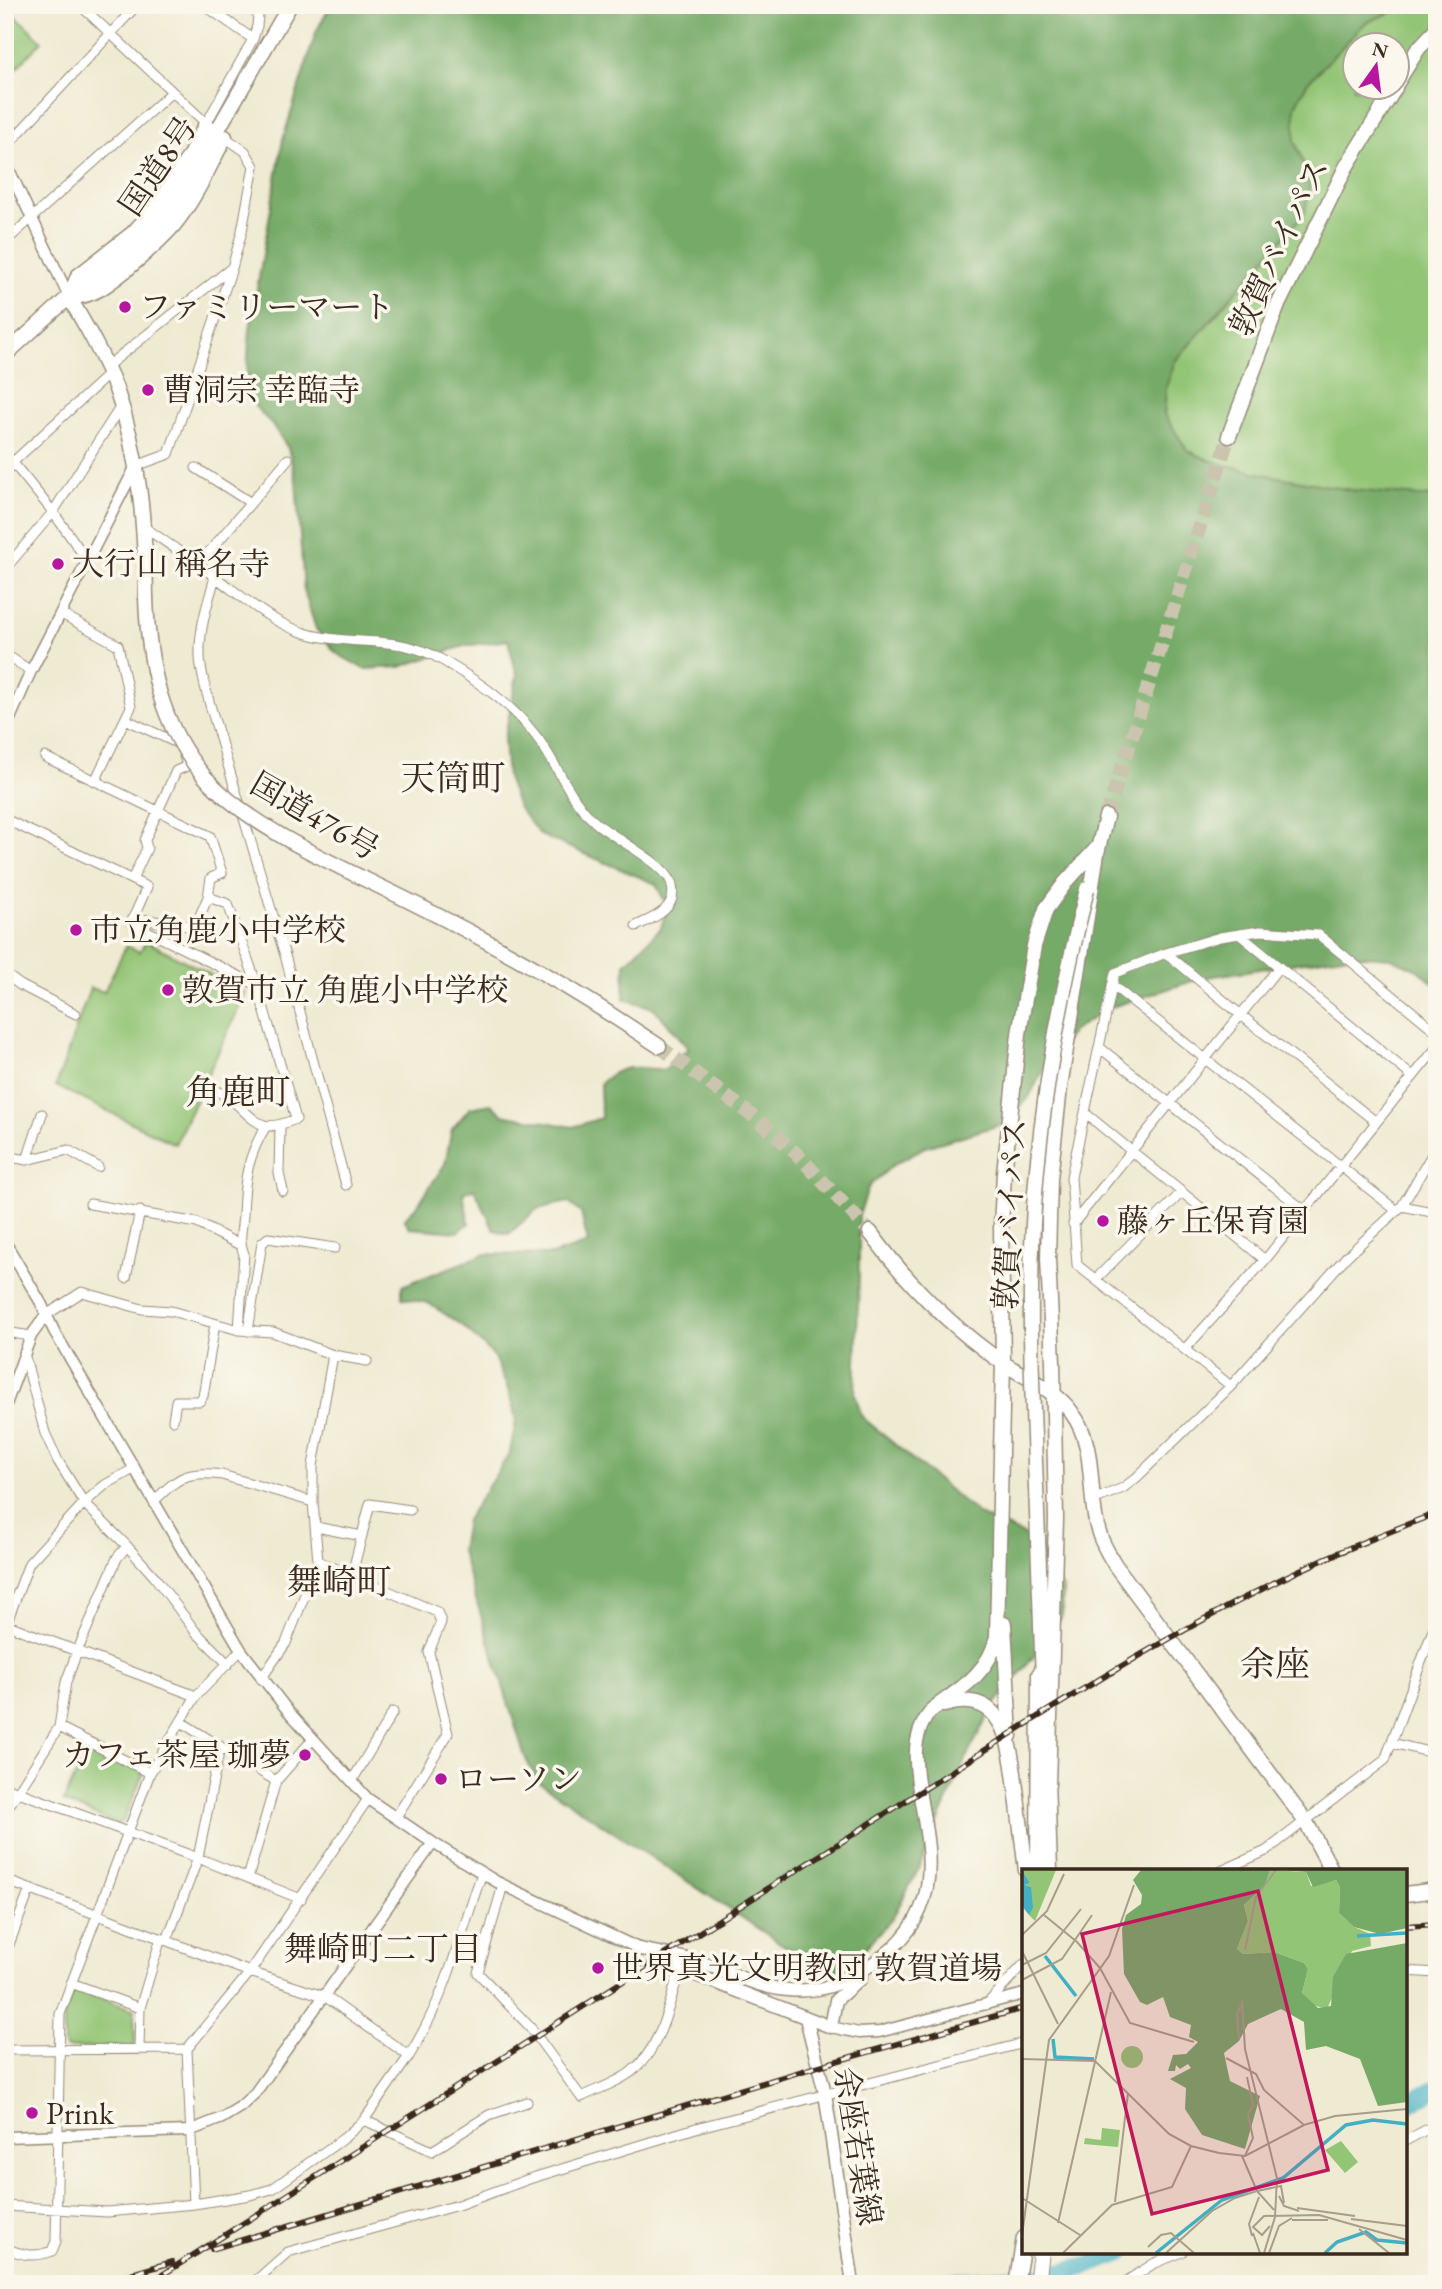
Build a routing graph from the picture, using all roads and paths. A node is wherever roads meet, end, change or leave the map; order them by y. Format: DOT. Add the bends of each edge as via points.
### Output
graph roads {
  1 [pos="80,5"];
  2 [pos="137,5"];
  3 [pos="204,5"];
  4 [pos="259,5"];
  5 [pos="289,5"];
  6 [pos="1437,29"];
  7 [pos="111,34"];
  8 [pos="259,42"];
  9 [pos="1410,63"];
  10 [pos="172,92"];
  11 [pos="1386,102"];
  12 [pos="209,126"];
  13 [pos="224,136"];
  14 [pos="5,148"];
  15 [pos="5,161"];
  16 [pos="31,217"];
  17 [pos="5,242"];
  18 [pos="232,268"];
  19 [pos="69,297"];
  20 [pos="5,355"];
  21 [pos="108,370"];
  22 [pos="121,406"];
  23 [pos="1229,436"];
  24 [pos="5,453"];
  25 [pos="288,459"];
  26 [pos="13,462"];
  27 [pos="136,466"];
  28 [pos="196,468"];
  29 [pos="5,473"];
  30 [pos="251,503"];
  31 [pos="53,512"];
  32 [pos="144,527"];
  33 [pos="86,560"];
  34 [pos="198,565"];
  35 [pos="5,569"];
  36 [pos="215,577"];
  37 [pos="60,614"];
  38 [pos="5,654"];
  39 [pos="32,671"];
  40 [pos="125,719"];
  41 [pos="5,730"];
  42 [pos="45,757"];
  43 [pos="95,781"];
  44 [pos="158,811"];
  45 [pos="1106,817"];
  46 [pos="5,820"];
  47 [pos="1098,847"];
  48 [pos="132,880"];
  49 [pos="1089,889"];
  50 [pos="208,897"];
  51 [pos="134,918"];
  52 [pos="636,926"];
  53 [pos="1239,934"];
  54 [pos="1166,953"];
  55 [pos="1279,967"];
  56 [pos="5,974"];
  57 [pos="257,985"];
  58 [pos="1112,985"];
  59 [pos="76,1014"];
  60 [pos="1241,1015"];
  61 [pos="1437,1032"];
  62 [pos="659,1046"];
  63 [pos="1099,1047"];
  64 [pos="1437,1047"];
  65 [pos="1205,1059"];
  66 [pos="1413,1077"];
  67 [pos="208,1085"];
  68 [pos="1170,1103"];
  69 [pos="42,1114"];
  70 [pos="1085,1114"];
  71 [pos="1376,1122"];
  72 [pos="266,1126"];
  73 [pos="280,1126"];
  74 [pos="1437,1146"];
  75 [pos="1131,1151"];
  76 [pos="5,1156"];
  77 [pos="27,1160"];
  78 [pos="1340,1166"];
  79 [pos="98,1167"];
  80 [pos="346,1185"];
  81 [pos="283,1191"];
  82 [pos="1182,1192"];
  83 [pos="90,1204"];
  84 [pos="1399,1208"];
  85 [pos="1305,1210"];
  86 [pos="140,1212"];
  87 [pos="1437,1213"];
  88 [pos="1073,1224"];
  89 [pos="870,1232"];
  90 [pos="5,1242"];
  91 [pos="240,1245"];
  92 [pos="335,1248"];
  93 [pos="1265,1259"];
  94 [pos="126,1278"];
  95 [pos="1096,1279"];
  96 [pos="46,1315"];
  97 [pos="215,1324"];
  98 [pos="244,1330"];
  99 [pos="5,1332"];
  100 [pos="31,1336"];
  101 [pos="1185,1349"];
  102 [pos="333,1355"];
  103 [pos="25,1357"];
  104 [pos="367,1361"];
  105 [pos="1003,1363"];
  106 [pos="1231,1386"];
  107 [pos="1054,1394"];
  108 [pos="5,1407"];
  109 [pos="173,1420"];
  110 [pos="135,1468"];
  111 [pos="1093,1500"];
  112 [pos="154,1501"];
  113 [pos="313,1502"];
  114 [pos="84,1503"];
  115 [pos="410,1510"];
  116 [pos="316,1527"];
  117 [pos="362,1536"];
  118 [pos="1000,1539"];
  119 [pos="127,1546"];
  120 [pos="318,1561"];
  121 [pos="352,1574"];
  122 [pos="1437,1619"];
  123 [pos="1040,1620"];
  124 [pos="6,1625"];
  125 [pos="241,1650"];
  126 [pos="77,1652"];
  127 [pos="228,1664"];
  128 [pos="261,1679"];
  129 [pos="196,1696"];
  130 [pos="933,1709"];
  131 [pos="393,1712"];
  132 [pos="181,1723"];
  133 [pos="59,1727"];
  134 [pos="313,1739"];
  135 [pos="1392,1742"];
  136 [pos="1010,1745"];
  137 [pos="220,1747"];
  138 [pos="1437,1754"];
  139 [pos="150,1773"];
  140 [pos="276,1781"];
  141 [pos="352,1781"];
  142 [pos="1048,1785"];
  143 [pos="5,1787"];
  144 [pos="17,1791"];
  145 [pos="368,1799"];
  146 [pos="5,1812"];
  147 [pos="396,1817"];
  148 [pos="1306,1822"];
  149 [pos="127,1833"];
  150 [pos="433,1843"];
  151 [pos="198,1858"];
  152 [pos="1026,1869"];
  153 [pos="1038,1869"];
  154 [pos="1050,1869"];
  155 [pos="1226,1869"];
  156 [pos="1331,1869"];
  157 [pos="482,1873"];
  158 [pos="248,1878"];
  159 [pos="5,1880"];
  160 [pos="503,1885"];
  161 [pos="30,1889"];
  162 [pos="1437,1891"];
  163 [pos="1407,1894"];
  164 [pos="301,1899"];
  165 [pos="97,1914"];
  166 [pos="164,1939"];
  167 [pos="640,1949"];
  168 [pos="5,1955"];
  169 [pos="877,1961"];
  170 [pos="1022,1966"];
  171 [pos="680,1969"];
  172 [pos="1407,1971"];
  173 [pos="250,1972"];
  174 [pos="1437,1973"];
  175 [pos="71,1983"];
  176 [pos="1022,1995"];
  177 [pos="326,1997"];
  178 [pos="984,2006"];
  179 [pos="140,2008"];
  180 [pos="806,2018"];
  181 [pos="831,2027"];
  182 [pos="1022,2043"];
  183 [pos="187,2049"];
  184 [pos="5,2050"];
  185 [pos="59,2050"];
  186 [pos="139,2050"];
  187 [pos="409,2056"];
  188 [pos="825,2093"];
  189 [pos="527,2102"];
  190 [pos="364,2120"];
  191 [pos="1437,2124"];
  192 [pos="189,2132"];
  193 [pos="5,2137"];
  194 [pos="59,2137"];
  195 [pos="1407,2140"];
  196 [pos="194,2204"];
  197 [pos="5,2206"];
  198 [pos="57,2210"];
  199 [pos="5,2248"];
  200 [pos="1022,2250"];
  201 [pos="1038,2254"];
  202 [pos="1039,2254"];
  203 [pos="1177,2254"];
  204 [pos="252,2284"];
  205 [pos="853,2284"];
  206 [pos="1016,2284"];
  207 [pos="1031,2284"];
  208 [pos="1037,2284"];
  209 [pos="1122,2284"];
  1 -- 7 [label="street"];
  2 -- 7 [label="street"];
  3 -- 8 [label="street"];
  4 -- 8 [label="street"];
  5 -- 8 [label="highway, 国道8号"];
  6 -- 9 [label="highway, 敦賀バイパス"];
  7 -- 10 [label="street"];
  7 -- 14 [label="street"];
  8 -- 12 [label="street"];
  8 -- 19 [label="highway, 国道8号" via="186,186 164,217 117,263"];
  10 -- 12 [label="street"];
  10 -- 16 [label="street"];
  11 -- 23 [label="highway, 敦賀バイパス" via="1346,167 1278,305"];
  12 -- 19 [label="highway" via="153,211 133,233 78,276"];
  13 -- 18 [label="street" via="249,155 255,171"];
  13 -- 19 [label="highway" via="173,226 102,289 89,296"];
  15 -- 16 [label="street"];
  16 -- 17 [label="street"];
  16 -- 19 [label="street"];
  18 -- 21 [label="street"];
  18 -- 27 [label="street" via="169,454"];
  19 -- 20 [label="highway, 国道8号"];
  19 -- 21 [label="highway, 国道476号"];
  21 -- 22 [label="highway, 国道476号"];
  21 -- 26 [label="street"];
  22 -- 27 [label="highway, 国道476号"];
  22 -- 31 [label="street"];
  24 -- 26 [label="street"];
  25 -- 30 [label="street"];
  26 -- 29 [label="street"];
  26 -- 31 [label="street"];
  27 -- 32 [label="highway, 国道476号"];
  27 -- 33 [label="street"];
  28 -- 30 [label="street"];
  30 -- 34 [label="street"];
  31 -- 33 [label="street"];
  31 -- 35 [label="street"];
  32 -- 34 [label="street"];
  32 -- 62 [label="highway, 国道476号, bridge" via="156,685 167,718 190,757 218,790 272,830 526,962"];
  33 -- 37 [label="street"];
  34 -- 36 [label="street"];
  36 -- 52 [label="street" via="261,612 305,633 337,641 381,640 412,646 496,695 537,737 584,811 662,870 671,882 672,894 663,913"];
  36 -- 80 [label="street" via="201,635 202,672"];
  37 -- 39 [label="street"];
  37 -- 40 [label="street" via="118,645 131,707"];
  38 -- 39 [label="street"];
  39 -- 41 [label="street"];
  40 -- 43 [label="street"];
  40 -- 44 [label="street" via="181,746 187,766 176,771"];
  42 -- 43 [label="street"];
  43 -- 44 [label="street"];
  44 -- 48 [label="street"];
  44 -- 50 [label="street" via="210,836 222,873 211,878"];
  45 -- 47 [label="highway, 敦賀バイパス"];
  46 -- 48 [label="street"];
  47 -- 49 [label="highway, 敦賀バイパス"];
  47 -- 105 [label="highway" via="1054,895 1040,924 1028,974 1004,1172"];
  48 -- 51 [label="street" via="147,887"];
  49 -- 107 [label="highway" via="1053,1141 1048,1219"];
  49 -- 123 [label="highway, 敦賀バイパス, bridge" via="1048,1070 1034,1196 1032,1374"];
  50 -- 51 [label="street" via="195,927"];
  50 -- 57 [label="street" via="228,904"];
  51 -- 57 [label="street" via="131,923"];
  53 -- 54 [label="street"];
  53 -- 55 [label="street"];
  53 -- 61 [label="street" via="1319,934"];
  54 -- 58 [label="street" via="1115,973"];
  54 -- 60 [label="street"];
  55 -- 60 [label="street"];
  55 -- 66 [label="street"];
  56 -- 59 [label="street"];
  57 -- 73 [label="street" via="296,1119"];
  58 -- 63 [label="street"];
  58 -- 65 [label="street"];
  60 -- 65 [label="street"];
  60 -- 71 [label="street"];
  63 -- 68 [label="street"];
  63 -- 70 [label="street"];
  64 -- 66 [label="street"];
  65 -- 68 [label="street"];
  65 -- 78 [label="street"];
  66 -- 71 [label="street"];
  67 -- 72 [label="street" via="250,1119"];
  68 -- 75 [label="street"];
  68 -- 85 [label="street"];
  69 -- 77 [label="street"];
  70 -- 75 [label="street"];
  70 -- 88 [label="street" via="1071,1177"];
  71 -- 78 [label="street"];
  72 -- 73 [label="street"];
  72 -- 91 [label="street" via="247,1170"];
  73 -- 81 [label="street"];
  74 -- 84 [label="street"];
  75 -- 82 [label="street"];
  75 -- 88 [label="street"];
  76 -- 77 [label="street"];
  77 -- 79 [label="street" via="68,1150"];
  78 -- 84 [label="street"];
  78 -- 85 [label="street"];
  82 -- 93 [label="street"];
  82 -- 95 [label="street"];
  83 -- 86 [label="street"];
  84 -- 87 [label="street"];
  84 -- 106 [label="street" via="1347,1256"];
  85 -- 93 [label="street"];
  86 -- 91 [label="street" via="197,1223"];
  86 -- 94 [label="street"];
  88 -- 95 [label="street" via="1077,1265"];
  89 -- 105 [label="highway" via="918,1291"];
  90 -- 96 [label="street"];
  91 -- 98 [label="street" via="244,1254"];
  92 -- 98 [label="street" via="268,1238 262,1243"];
  93 -- 101 [label="street"];
  95 -- 101 [label="street"];
  96 -- 97 [label="street" via="82,1292"];
  96 -- 100 [label="street"];
  96 -- 110 [label="street"];
  97 -- 98 [label="street"];
  97 -- 109 [label="street" via="203,1396 200,1401 176,1401"];
  98 -- 102 [label="street" via="273,1332"];
  99 -- 100 [label="street"];
  100 -- 103 [label="street"];
  101 -- 106 [label="street"];
  102 -- 104 [label="street"];
  102 -- 113 [label="street" via="313,1466"];
  103 -- 108 [label="street"];
  103 -- 114 [label="street" via="45,1433"];
  105 -- 107 [label="highway"];
  105 -- 118 [label="highway"];
  106 -- 111 [label="street" via="1136,1478"];
  107 -- 111 [label="highway" via="1073,1413 1085,1438"];
  107 -- 142 [label="highway" via="1056,1519"];
  110 -- 112 [label="street"];
  110 -- 114 [label="street"];
  111 -- 148 [label="highway" via="1099,1534 1115,1565"];
  112 -- 113 [label="street" via="176,1479 206,1473"];
  112 -- 125 [label="street"];
  113 -- 116 [label="street"];
  114 -- 119 [label="street"];
  114 -- 124 [label="street" via="29,1563"];
  115 -- 117 [label="street" via="370,1504"];
  116 -- 117 [label="street"];
  116 -- 120 [label="street"];
  117 -- 121 [label="street"];
  118 -- 130 [label="highway" via="994,1648 982,1671"];
  118 -- 136 [label="highway"];
  119 -- 126 [label="street" via="117,1558"];
  119 -- 127 [label="street" via="195,1631"];
  120 -- 121 [label="street"];
  120 -- 128 [label="street" via="286,1643"];
  121 -- 147 [label="street" via="437,1612 441,1622 429,1652 448,1734"];
  122 -- 135 [label="street"];
  123 -- 142 [label="highway, 敦賀バイパス"];
  123 -- 153 [label="highway, 敦賀バイパス"];
  124 -- 126 [label="street"];
  125 -- 127 [label="street"];
  125 -- 128 [label="street"];
  126 -- 129 [label="street"];
  126 -- 133 [label="street" via="66,1682"];
  127 -- 129 [label="street"];
  128 -- 134 [label="street"];
  129 -- 132 [label="street"];
  130 -- 136 [label="highway" via="960,1702 982,1706 997,1717"];
  130 -- 169 [label="main road, 余座若葉線" via="920,1727 916,1748 929,1856 928,1886 914,1923"];
  131 -- 141 [label="street"];
  132 -- 137 [label="street"];
  132 -- 139 [label="street"];
  133 -- 139 [label="street"];
  133 -- 144 [label="street"];
  134 -- 140 [label="street"];
  134 -- 141 [label="street"];
  135 -- 138 [label="street"];
  135 -- 148 [label="street" via="1385,1760"];
  136 -- 152 [label="highway"];
  137 -- 140 [label="street"];
  137 -- 151 [label="street"];
  139 -- 149 [label="street"];
  140 -- 158 [label="street"];
  141 -- 145 [label="street"];
  142 -- 154 [label="highway, 敦賀バイパス"];
  143 -- 144 [label="street"];
  144 -- 146 [label="street"];
  144 -- 149 [label="street"];
  145 -- 147 [label="street"];
  145 -- 164 [label="street"];
  147 -- 150 [label="street"];
  148 -- 155 [label="street" via="1266,1851"];
  148 -- 156 [label="highway"];
  149 -- 151 [label="street"];
  149 -- 165 [label="street"];
  150 -- 157 [label="street"];
  150 -- 177 [label="street"];
  151 -- 158 [label="street"];
  151 -- 166 [label="street"];
  157 -- 160 [label="street"];
  157 -- 187 [label="street" via="452,1969"];
  158 -- 164 [label="street"];
  159 -- 161 [label="street"];
  160 -- 167 [label="street"];
  160 -- 171 [label="street" via="478,1973 530,2027 582,2097 628,2074 646,2058"];
  161 -- 165 [label="street"];
  161 -- 168 [label="street"];
  162 -- 163 [label="highway"];
  164 -- 173 [label="street"];
  165 -- 166 [label="street"];
  165 -- 175 [label="street"];
  166 -- 173 [label="street"];
  166 -- 179 [label="street"];
  167 -- 169 [label="main road, 余座若葉線" via="701,1963 771,1987 801,1991 836,1985"];
  167 -- 171 [label="main road, 余座若葉線"];
  169 -- 181 [label="main road, 余座若葉線" via="839,1997"];
  170 -- 178 [label="street"];
  171 -- 180 [label="main road, 余座若葉線"];
  172 -- 174 [label="street"];
  173 -- 177 [label="street"];
  173 -- 183 [label="street"];
  175 -- 179 [label="street"];
  175 -- 185 [label="street" via="60,2014"];
  176 -- 178 [label="street"];
  177 -- 187 [label="street"];
  177 -- 192 [label="street" via="256,2093 240,2108"];
  178 -- 181 [label="street" via="879,2032"];
  179 -- 186 [label="street"];
  180 -- 181 [label="main road, 余座若葉線"];
  180 -- 188 [label="main road, 余座若葉線"];
  182 -- 188 [label="street"];
  183 -- 186 [label="street"];
  183 -- 192 [label="street"];
  184 -- 185 [label="street"];
  185 -- 186 [label="street"];
  185 -- 194 [label="street"];
  187 -- 190 [label="street"];
  188 -- 204 [label="street" via="288,2252"];
  188 -- 205 [label="main road, 余座若葉線"];
  189 -- 190 [label="street" via="489,2115 432,2151"];
  190 -- 196 [label="street" via="272,2189"];
  191 -- 195 [label="street"];
  192 -- 194 [label="street"];
  192 -- 196 [label="street"];
  193 -- 194 [label="street"];
  194 -- 198 [label="street"];
  196 -- 198 [label="street" via="107,2212"];
  197 -- 198 [label="street"];
  198 -- 199 [label="street" via="57,2241 52,2251 30,2256"];
  200 -- 206 [label="highway"];
  201 -- 207 [label="highway"];
  202 -- 208 [label="highway"];
  203 -- 209 [label="street"];
}
